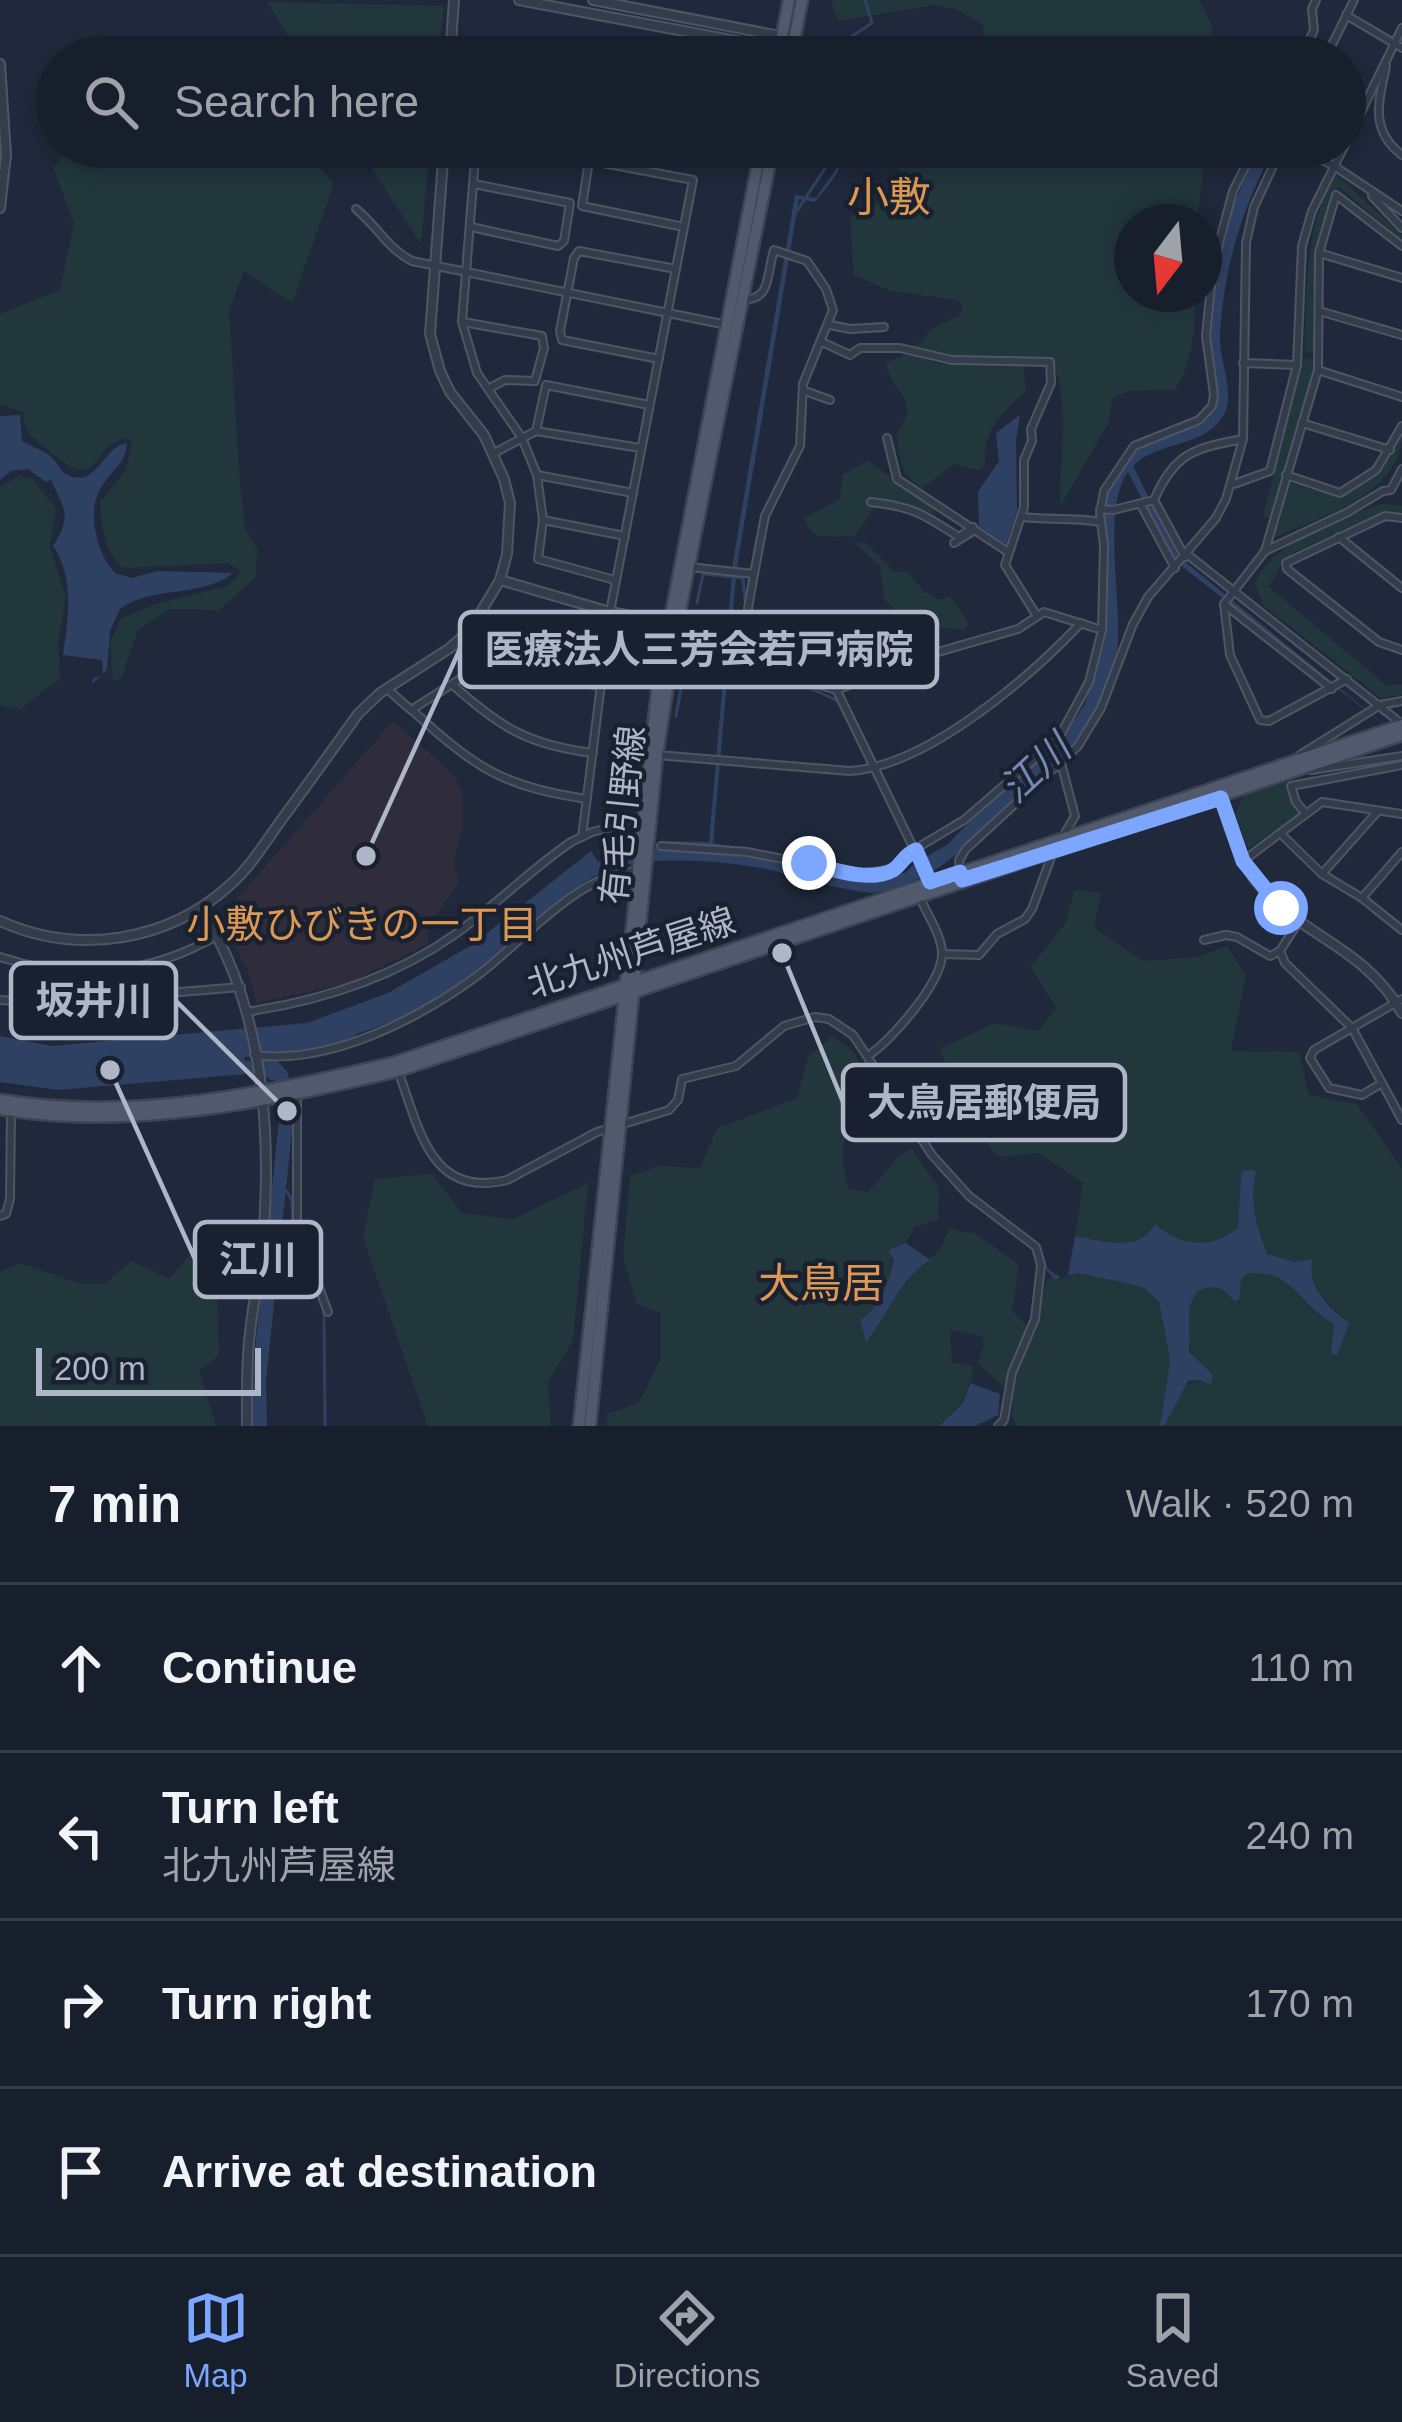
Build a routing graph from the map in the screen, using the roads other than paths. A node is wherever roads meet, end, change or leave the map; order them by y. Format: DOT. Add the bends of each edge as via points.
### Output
graph roads {
  1 [pos="454,0"];
  2 [pos="519,0"];
  3 [pos="592,0"];
  4 [pos="789,0"];
  5 [pos="802,0"];
  6 [pos="1316,0"];
  7 [pos="1352,0"];
  8 [pos="1346,16"];
  9 [pos="1402,28"];
  10 [pos="782,34"];
  11 [pos="451,36"];
  12 [pos="700,36"];
  13 [pos="790,36"];
  14 [pos="1311,36"];
  15 [pos="1336,36"];
  16 [pos="1394,40"];
  17 [pos="1402,48"];
  18 [pos="1390,51"];
  19 [pos="0,64"];
  20 [pos="1366,102"];
  21 [pos="1402,154"];
  22 [pos="443,168"];
  23 [pos="475,168"];
  24 [pos="588,168"];
  25 [pos="627,168"];
  26 [pos="758,168"];
  27 [pos="767,168"];
  28 [pos="1245,168"];
  29 [pos="1272,168"];
  30 [pos="1333,168"];
  31 [pos="1337,168"];
  32 [pos="474,184"];
  33 [pos="1365,188"];
  34 [pos="0,208"];
  35 [pos="356,209"];
  36 [pos="1402,212"];
  37 [pos="471,227"];
  38 [pos="684,227"];
  39 [pos="1402,228"];
  40 [pos="1402,246"];
  41 [pos="1319,253"];
  42 [pos="436,266"];
  43 [pos="676,269"];
  44 [pos="468,272"];
  45 [pos="1402,278"];
  46 [pos="569,292"];
  47 [pos="737,299"];
  48 [pos="1318,310"];
  49 [pos="668,312"];
  50 [pos="462,322"];
  51 [pos="728,325"];
  52 [pos="830,325"];
  53 [pos="884,327"];
  54 [pos="1402,335"];
  55 [pos="822,342"];
  56 [pos="658,359"];
  57 [pos="1243,364"];
  58 [pos="1297,365"];
  59 [pos="1318,370"];
  60 [pos="488,389"];
  61 [pos="804,391"];
  62 [pos="1402,397"];
  63 [pos="830,400"];
  64 [pos="650,405"];
  65 [pos="1302,423"];
  66 [pos="1402,426"];
  67 [pos="536,431"];
  68 [pos="522,438"];
  69 [pos="887,438"];
  70 [pos="1243,439"];
  71 [pos="641,449"];
  72 [pos="1390,450"];
  73 [pos="494,453"];
  74 [pos="1402,469"];
  75 [pos="537,475"];
  76 [pos="1286,475"];
  77 [pos="1232,484"];
  78 [pos="1391,490"];
  79 [pos="633,494"];
  80 [pos="1402,497"];
  81 [pos="1154,500"];
  82 [pos="872,502"];
  83 [pos="1142,505"];
  84 [pos="1100,508"];
  85 [pos="1020,517"];
  86 [pos="1402,518"];
  87 [pos="543,520"];
  88 [pos="1101,521"];
  89 [pos="974,528"];
  90 [pos="625,536"];
  91 [pos="1339,537"];
  92 [pos="954,543"];
  93 [pos="1265,551"];
  94 [pos="1008,552"];
  95 [pos="1185,556"];
  96 [pos="1176,566"];
  97 [pos="689,567"];
  98 [pos="754,574"];
  99 [pos="500,580"];
  100 [pos="616,580"];
  101 [pos="1402,588"];
  102 [pos="1235,592"];
  103 [pos="1224,604"];
  104 [pos="610,612"];
  105 [pos="1037,616"];
  106 [pos="1082,622"];
  107 [pos="673,624"];
  108 [pos="1102,629"];
  109 [pos="1402,636"];
  110 [pos="606,645"];
  111 [pos="1398,649"];
  112 [pos="490,655"];
  113 [pos="1347,680"];
  114 [pos="454,686"];
  115 [pos="601,687"];
  116 [pos="386,689"];
  117 [pos="1332,689"];
  118 [pos="837,690"];
  119 [pos="1402,701"];
  120 [pos="1380,705"];
  121 [pos="411,710"];
  122 [pos="1402,725"];
  123 [pos="1392,735"];
  124 [pos="593,753"];
  125 [pos="657,755"];
  126 [pos="1402,760"];
  127 [pos="1292,761"];
  128 [pos="1061,764"];
  129 [pos="877,769"];
  130 [pos="1277,777"];
  131 [pos="1219,793"];
  132 [pos="587,799"];
  133 [pos="1378,811"];
  134 [pos="1306,814"];
  135 [pos="1402,814"];
  136 [pos="646,822"];
  137 [pos="1281,834"];
  138 [pos="582,837"];
  139 [pos="1061,839"];
  140 [pos="661,846"];
  141 [pos="1053,851"];
  142 [pos="1402,852"];
  143 [pos="918,854"];
  144 [pos="1243,861"];
  145 [pos="640,867"];
  146 [pos="1322,874"];
  147 [pos="961,876"];
  148 [pos="928,878"];
  149 [pos="919,896"];
  150 [pos="1362,898"];
  151 [pos="201,909"];
  152 [pos="0,921"];
  153 [pos="1299,921"];
  154 [pos="1400,925"];
  155 [pos="218,935"];
  156 [pos="1204,940"];
  157 [pos="1280,952"];
  158 [pos="942,955"];
  159 [pos="0,956"];
  160 [pos="92,972"];
  161 [pos="241,987"];
  162 [pos="630,989"];
  163 [pos="94,999"];
  164 [pos="0,1000"];
  165 [pos="1399,1001"];
  166 [pos="1402,1013"];
  167 [pos="246,1015"];
  168 [pos="1352,1028"];
  169 [pos="869,1055"];
  170 [pos="254,1056"];
  171 [pos="398,1071"];
  172 [pos="1382,1083"];
  173 [pos="298,1090"];
  174 [pos="266,1092"];
  175 [pos="5,1105"];
  176 [pos="1402,1120"];
  177 [pos="615,1126"];
  178 [pos="0,1216"];
  179 [pos="328,1312"];
  180 [pos="247,1426"];
  181 [pos="579,1426"];
  182 [pos="590,1426"];
  183 [pos="998,1426"];
  1 -- 11 [label="street"];
  2 -- 12 [label="street"];
  3 -- 10 [label="street"];
  4 -- 10 [label="main road"];
  5 -- 13 [label="main road"];
  6 -- 14 [label="street"];
  7 -- 8 [label="street"];
  8 -- 15 [label="street"];
  8 -- 16 [label="street"];
  9 -- 16 [label="street"];
  16 -- 17 [label="street"];
  16 -- 18 [label="street"];
  18 -- 20 [label="street"];
  18 -- 21 [label="street" via="1376,113 1388,144"];
  19 -- 34 [label="street"];
  22 -- 42 [label="street"];
  23 -- 32 [label="street"];
  24 -- 38 [label="street" via="582,206"];
  25 -- 38 [label="street" via="693,180"];
  26 -- 47 [label="main road, 有毛引野線"];
  27 -- 47 [label="main road, 有毛引野線"];
  28 -- 84 [label="street" via="1213,266 1205,336 1212,406 1199,420 1127,452"];
  29 -- 57 [label="street" via="1246,243"];
  30 -- 58 [label="street" via="1302,246"];
  31 -- 33 [label="street"];
  32 -- 37 [label="street"];
  32 -- 37 [label="street" via="570,203 558,246"];
  33 -- 36 [label="street"];
  33 -- 39 [label="street"];
  35 -- 42 [label="street" via="398,254"];
  37 -- 44 [label="street"];
  38 -- 43 [label="street"];
  40 -- 41 [label="street" via="1336,195"];
  41 -- 45 [label="street"];
  41 -- 48 [label="street"];
  42 -- 44 [label="street"];
  42 -- 73 [label="street" via="434,352 450,392"];
  43 -- 46 [label="street" via="579,251"];
  43 -- 49 [label="street"];
  44 -- 46 [label="street"];
  44 -- 50 [label="street"];
  46 -- 49 [label="street"];
  46 -- 56 [label="street" via="562,340"];
  47 -- 51 [label="main road, 有毛引野線"];
  47 -- 52 [label="street" via="763,295 774,250 794,254 826,289"];
  47 -- 97 [label="main road, 有毛引野線"];
  48 -- 54 [label="street"];
  48 -- 59 [label="street"];
  49 -- 51 [label="street"];
  49 -- 56 [label="street"];
  50 -- 60 [label="street"];
  50 -- 60 [label="street" via="542,336 535,381 505,380"];
  51 -- 107 [label="main road, 有毛引野線"];
  52 -- 53 [label="street"];
  52 -- 55 [label="street"];
  55 -- 61 [label="street"];
  55 -- 85 [label="street" via="850,356 860,347 888,347 952,361 1049,362 1051,383 1024,460"];
  56 -- 64 [label="street"];
  57 -- 58 [label="street"];
  57 -- 70 [label="street"];
  58 -- 77 [label="street" via="1270,471"];
  59 -- 62 [label="street"];
  59 -- 65 [label="street"];
  60 -- 68 [label="street"];
  61 -- 63 [label="street"];
  61 -- 98 [label="street" via="800,446 765,516"];
  64 -- 67 [label="street" via="546,385"];
  64 -- 71 [label="street"];
  65 -- 72 [label="street"];
  65 -- 76 [label="street"];
  66 -- 72 [label="street"];
  67 -- 68 [label="street"];
  67 -- 71 [label="street"];
  68 -- 73 [label="street"];
  68 -- 75 [label="street"];
  69 -- 89 [label="street" via="898,479"];
  70 -- 77 [label="street"];
  70 -- 81 [label="street" via="1183,455"];
  71 -- 79 [label="street"];
  72 -- 76 [label="street" via="1376,470 1340,493"];
  73 -- 99 [label="street" via="510,502"];
  74 -- 78 [label="street"];
  75 -- 79 [label="street"];
  75 -- 87 [label="street"];
  76 -- 93 [label="street"];
  77 -- 95 [label="street"];
  78 -- 80 [label="street"];
  78 -- 93 [label="street"];
  79 -- 90 [label="street"];
  81 -- 83 [label="street"];
  81 -- 95 [label="street"];
  82 -- 89 [label="street" via="908,507 959,537"];
  83 -- 84 [label="street"];
  83 -- 96 [label="street"];
  84 -- 88 [label="street"];
  85 -- 88 [label="street"];
  85 -- 94 [label="street"];
  86 -- 91 [label="street" via="1385,516"];
  87 -- 90 [label="street"];
  87 -- 100 [label="street" via="538,559"];
  88 -- 108 [label="street"];
  89 -- 92 [label="street"];
  89 -- 94 [label="street"];
  90 -- 100 [label="street"];
  91 -- 101 [label="street"];
  91 -- 111 [label="street" via="1297,556 1288,569"];
  93 -- 102 [label="street"];
  94 -- 105 [label="street" via="1006,572"];
  95 -- 96 [label="street"];
  95 -- 102 [label="street"];
  96 -- 128 [label="street" via="1148,597 1101,708"];
  97 -- 98 [label="street"];
  97 -- 107 [label="main road, 有毛引野線"];
  98 -- 118 [label="street" via="748,608 766,652 786,675"];
  99 -- 104 [label="street"];
  99 -- 116 [label="street" via="460,639"];
  100 -- 104 [label="street"];
  102 -- 103 [label="street"];
  102 -- 113 [label="street"];
  103 -- 117 [label="street"];
  103 -- 117 [label="street" via="1230,656 1261,720"];
  104 -- 107 [label="street"];
  104 -- 110 [label="street"];
  105 -- 106 [label="street" via="1053,612"];
  105 -- 118 [label="street"];
  106 -- 108 [label="street"];
  106 -- 129 [label="street" via="1022,680 926,746"];
  107 -- 125 [label="main road, 有毛引野線"];
  107 -- 136 [label="main road, 有毛引野線"];
  108 -- 143 [label="street" via="1089,682 1058,739"];
  109 -- 111 [label="street"];
  110 -- 112 [label="street" via="517,618"];
  110 -- 115 [label="street"];
  112 -- 114 [label="street"];
  112 -- 115 [label="street"];
  113 -- 117 [label="street"];
  113 -- 120 [label="street"];
  114 -- 121 [label="street"];
  114 -- 124 [label="street" via="524,739"];
  115 -- 124 [label="street"];
  116 -- 121 [label="street"];
  116 -- 151 [label="street" via="358,714 248,866"];
  118 -- 129 [label="street"];
  119 -- 120 [label="street"];
  120 -- 122 [label="street"];
  120 -- 127 [label="street"];
  121 -- 132 [label="street" via="497,777"];
  122 -- 123 [label="main road, 北九州芦屋線"];
  123 -- 127 [label="main road, 北九州芦屋線"];
  123 -- 130 [label="main road, 北九州芦屋線"];
  124 -- 132 [label="street"];
  125 -- 129 [label="street"];
  125 -- 136 [label="main road, 有毛引野線"];
  126 -- 130 [label="street"];
  126 -- 134 [label="street" via="1291,786"];
  127 -- 131 [label="main road, 北九州芦屋線"];
  128 -- 139 [label="street" via="1075,816"];
  128 -- 147 [label="street" via="967,849"];
  129 -- 143 [label="street"];
  130 -- 131 [label="main road, 北九州芦屋線"];
  131 -- 139 [label="main road, 北九州芦屋線"];
  131 -- 141 [label="main road, 北九州芦屋線"];
  131 -- 144 [label="street"];
  132 -- 138 [label="street"];
  133 -- 134 [label="street" via="1322,802"];
  133 -- 135 [label="street"];
  133 -- 146 [label="street"];
  134 -- 137 [label="street"];
  136 -- 138 [label="street"];
  136 -- 145 [label="main road, 有毛引野線"];
  137 -- 144 [label="street"];
  137 -- 146 [label="street"];
  138 -- 167 [label="street" via="418,956 302,1004"];
  139 -- 147 [label="main road, 北九州芦屋線"];
  140 -- 143 [label="street" via="747,852 860,874 893,869"];
  141 -- 147 [label="main road, 北九州芦屋線"];
  141 -- 158 [label="street" via="1025,919 979,955"];
  142 -- 150 [label="street"];
  143 -- 148 [label="street"];
  144 -- 153 [label="street"];
  145 -- 162 [label="main road, 有毛引野線"];
  145 -- 170 [label="street" via="583,890 411,1021 312,1053"];
  146 -- 150 [label="street"];
  147 -- 148 [label="main road, 北九州芦屋線"];
  147 -- 149 [label="main road, 北九州芦屋線"];
  148 -- 162 [label="main road, 北九州芦屋線"];
  149 -- 158 [label="street"];
  149 -- 162 [label="main road, 北九州芦屋線"];
  150 -- 154 [label="street"];
  151 -- 152 [label="street" via="106,940 63,940"];
  151 -- 155 [label="street"];
  153 -- 157 [label="street"];
  153 -- 165 [label="street" via="1342,947"];
  155 -- 160 [label="street" via="161,962"];
  155 -- 161 [label="street"];
  156 -- 157 [label="street" via="1226,935 1270,956"];
  157 -- 168 [label="street"];
  158 -- 169 [label="street" via="909,1017"];
  159 -- 160 [label="street"];
  160 -- 163 [label="street"];
  161 -- 163 [label="street"];
  161 -- 167 [label="street"];
  162 -- 171 [label="main road, 北九州芦屋線"];
  162 -- 173 [label="main road, 北九州芦屋線"];
  162 -- 177 [label="main road, 有毛引野線"];
  163 -- 164 [label="street"];
  165 -- 166 [label="street"];
  165 -- 168 [label="street"];
  167 -- 170 [label="street"];
  168 -- 172 [label="street"];
  168 -- 172 [label="street" via="1310,1058 1329,1088 1362,1095"];
  169 -- 177 [label="street" via="841,1024 815,1017 784,1026 736,1066 682,1079 669,1110"];
  169 -- 183 [label="street" via="932,1155 969,1196 1036,1247 1035,1319"];
  170 -- 174 [label="street"];
  171 -- 173 [label="main road, 北九州芦屋線"];
  171 -- 177 [label="street" via="429,1154 458,1177 507,1180"];
  172 -- 176 [label="street"];
  173 -- 174 [label="main road, 北九州芦屋線"];
  173 -- 179 [label="street" via="298,1228"];
  174 -- 175 [label="main road, 北九州芦屋線" via="97,1117"];
  174 -- 180 [label="street"];
  175 -- 178 [label="street" via="10,1198"];
  177 -- 181 [label="main road, 有毛引野線"];
  177 -- 182 [label="main road, 有毛引野線"];
}
